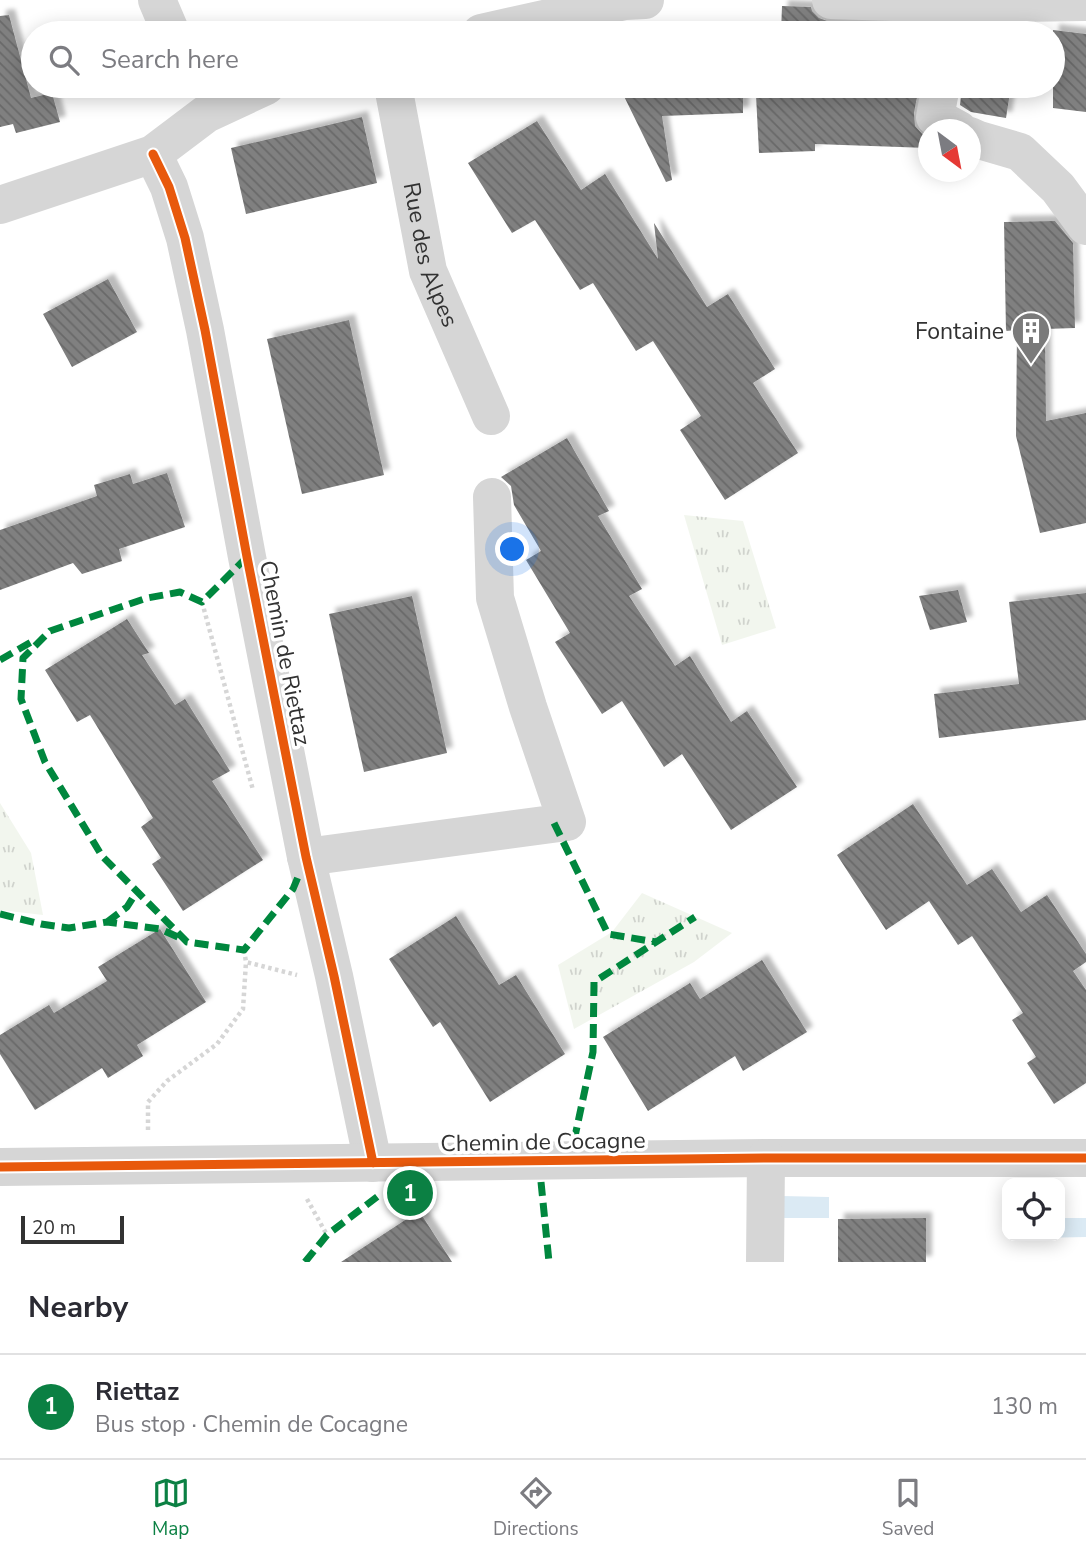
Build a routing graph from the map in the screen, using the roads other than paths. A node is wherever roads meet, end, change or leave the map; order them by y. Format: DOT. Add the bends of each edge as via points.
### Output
graph roads {
  1 [pos="157,0"];
  2 [pos="645,0"];
  3 [pos="831,0"];
  4 [pos="1086,2"];
  5 [pos="953,18"];
  6 [pos="167,21"];
  7 [pos="535,21"];
  8 [pos="395,98"];
  9 [pos="939,98"];
  10 [pos="200,100"];
  11 [pos="939,119"];
  12 [pos="981,141"];
  13 [pos="153,154"];
  14 [pos="0,205"];
  15 [pos="1086,226"];
  16 [pos="491,416"];
  17 [pos="492,498"];
  18 [pos="306,858"];
  19 [pos="766,1158"];
  20 [pos="1086,1158"];
  21 [pos="373,1163"];
  22 [pos="0,1167"];
  23 [pos="765,1262"];
  1 -- 6 [label="street"];
  2 -- 7 [label="street"];
  3 -- 5 [label="street"];
  4 -- 5 [label="street"];
  8 -- 16 [label="street, Rue des Alpes" via="428,271"];
  9 -- 11 [label="street" via="935,117"];
  10 -- 13 [label="street"];
  12 -- 15 [label="street" via="1020,152 1059,188"];
  13 -- 14 [label="street"];
  13 -- 18 [label="street, Chemin de Riettaz" via="185,238 205,330"];
  17 -- 18 [label="street" via="495,598 567,822"];
  18 -- 21 [label="street, Chemin de Riettaz"];
  19 -- 20 [label="street, Chemin de Cocagne"];
  19 -- 21 [label="street, Chemin de Cocagne"];
  19 -- 23 [label="street"];
  21 -- 22 [label="street, Chemin de Cocagne"];
}
